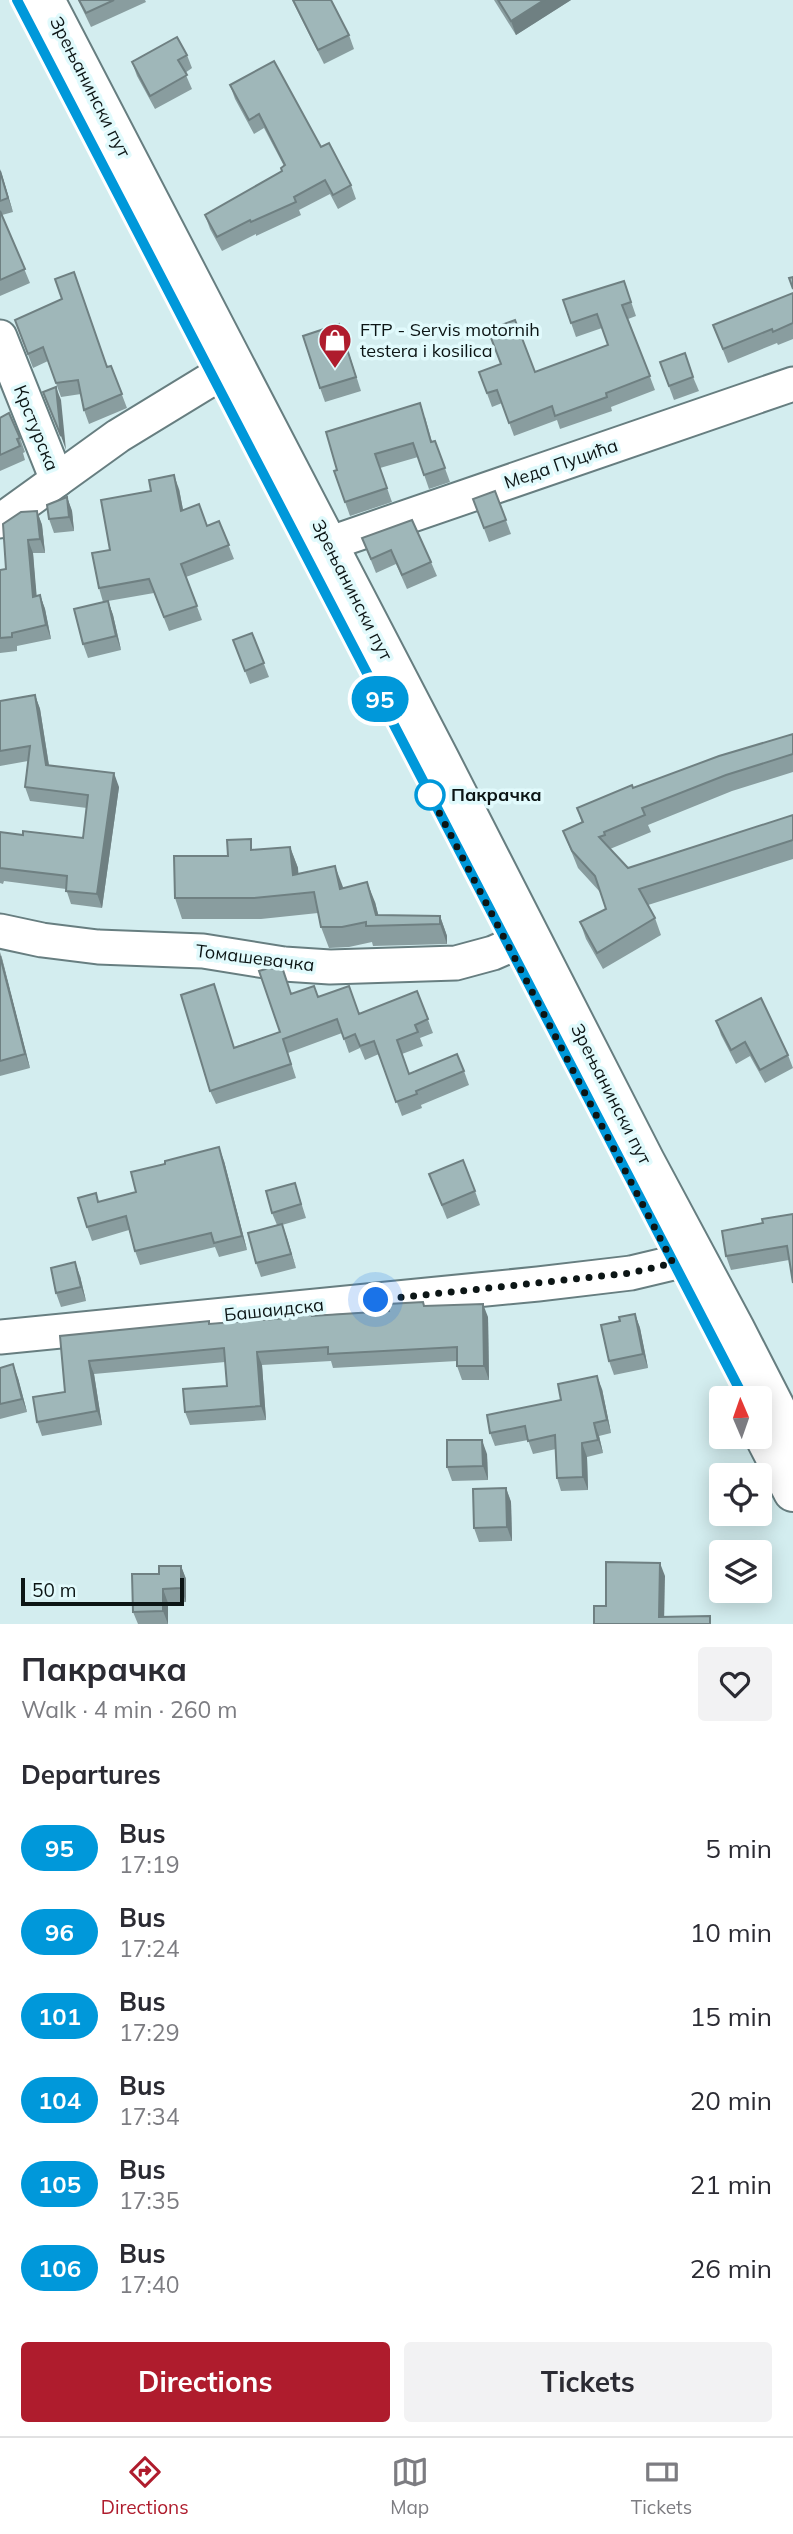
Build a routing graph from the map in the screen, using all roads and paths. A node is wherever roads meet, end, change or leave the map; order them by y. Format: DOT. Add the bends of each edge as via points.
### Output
graph roads {
  1 [pos="17,0"];
  2 [pos="45,0"];
  3 [pos="0,337"];
  4 [pos="213,378"];
  5 [pos="793,384"];
  6 [pos="57,480"];
  7 [pos="0,521"];
  8 [pos="328,544"];
  9 [pos="0,931"];
  10 [pos="509,946"];
  11 [pos="673,1263"];
  12 [pos="0,1337"];
  13 [pos="738,1386"];
  14 [pos="793,1442"];
  15 [pos="771,1449"];
  16 [pos="793,1492"];
  1 -- 4 [label="main road, Зрењанински пут"];
  2 -- 8 [label="main road, Зрењанински пут"];
  3 -- 6 [label="street, Крстурска"];
  4 -- 6 [label="street" via="135,424"];
  4 -- 10 [label="main road, Зрењанински пут"];
  5 -- 8 [label="street, Меда Пуцића"];
  6 -- 7 [label="street"];
  8 -- 14 [label="main road, Зрењанински пут"];
  9 -- 10 [label="street, Томашевачка" via="87,945 203,951 330,967 456,963"];
  10 -- 11 [label="main road, Зрењанински пут"];
  11 -- 12 [label="street, Башаидска" via="538,1284"];
  11 -- 13 [label="main road, Зрењанински пут"];
  15 -- 16 [label="main road"];
}
